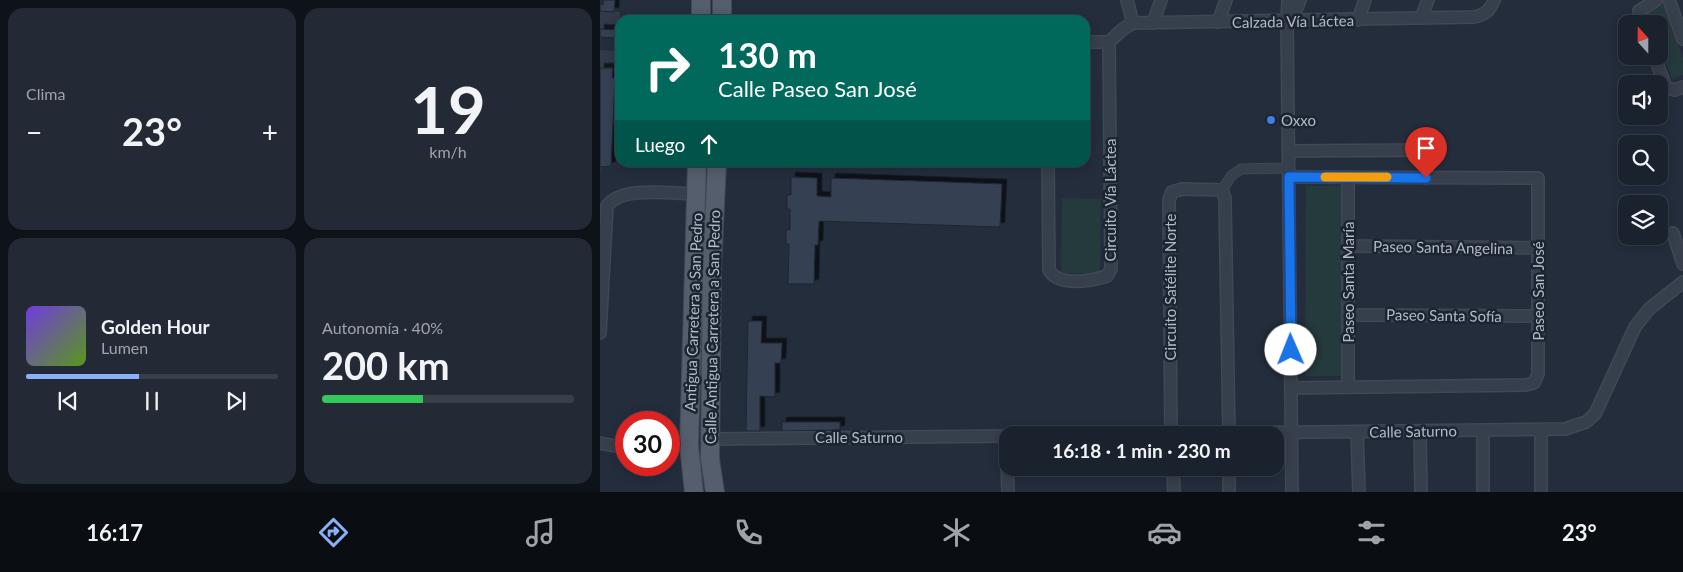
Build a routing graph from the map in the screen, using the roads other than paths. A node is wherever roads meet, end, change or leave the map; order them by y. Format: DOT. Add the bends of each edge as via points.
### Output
graph roads {
  1 [pos="701,0"];
  2 [pos="722,0"];
  3 [pos="1127,0"];
  4 [pos="1161,0"];
  5 [pos="1226,0"];
  6 [pos="1288,0"];
  7 [pos="1300,0"];
  8 [pos="1365,0"];
  9 [pos="1428,0"];
  10 [pos="1494,0"];
  11 [pos="1656,0"];
  12 [pos="1669,0"];
  13 [pos="701,15"];
  14 [pos="722,15"];
  15 [pos="1640,15"];
  16 [pos="1421,18"];
  17 [pos="1358,20"];
  18 [pos="1287,21"];
  19 [pos="1218,22"];
  20 [pos="1133,23"];
  21 [pos="1153,23"];
  22 [pos="1683,39"];
  23 [pos="1090,42"];
  24 [pos="1109,42"];
  25 [pos="1657,65"];
  26 [pos="1683,88"];
  27 [pos="1288,151"];
  28 [pos="697,167"];
  29 [pos="717,167"];
  30 [pos="1048,167"];
  31 [pos="1289,172"];
  32 [pos="1348,177"];
  33 [pos="1426,178"];
  34 [pos="1222,190"];
  35 [pos="696,202"];
  36 [pos="1673,233"];
  37 [pos="1348,246"];
  38 [pos="1538,248"];
  39 [pos="1683,264"];
  40 [pos="712,269"];
  41 [pos="1683,282"];
  42 [pos="1348,314"];
  43 [pos="1540,316"];
  44 [pos="600,334"];
  45 [pos="1348,387"];
  46 [pos="1291,388"];
  47 [pos="1171,426"];
  48 [pos="1229,426"];
  49 [pos="1483,430"];
  50 [pos="1541,430"];
  51 [pos="1420,431"];
  52 [pos="1357,432"];
  53 [pos="1284,433"];
  54 [pos="1292,433"];
  55 [pos="999,436"];
  56 [pos="710,439"];
  57 [pos="600,443"];
  58 [pos="615,446"];
  59 [pos="680,446"];
  60 [pos="689,446"];
  61 [pos="1008,476"];
  62 [pos="1173,476"];
  63 [pos="1229,476"];
  64 [pos="694,492"];
  65 [pos="715,492"];
  66 [pos="1008,492"];
  67 [pos="1174,492"];
  68 [pos="1230,492"];
  69 [pos="1292,492"];
  70 [pos="1359,492"];
  71 [pos="1421,492"];
  72 [pos="1483,492"];
  73 [pos="1541,492"];
  1 -- 13 [label="main road"];
  2 -- 14 [label="main road"];
  3 -- 20 [label="street"];
  4 -- 21 [label="street"];
  5 -- 19 [label="street"];
  6 -- 18 [label="street"];
  7 -- 18 [label="street" via="1298,8"];
  8 -- 17 [label="street"];
  9 -- 16 [label="street"];
  10 -- 16 [label="street, Calzada Vía Láctea" via="1491,8 1482,15"];
  11 -- 15 [label="street" via="1639,11"];
  12 -- 22 [label="street"];
  16 -- 17 [label="street, Calzada Vía Láctea"];
  17 -- 18 [label="street, Calzada Vía Láctea"];
  18 -- 19 [label="street, Calzada Vía Láctea"];
  18 -- 27 [label="street"];
  19 -- 21 [label="street, Calzada Vía Láctea"];
  20 -- 21 [label="street, Calzada Vía Láctea"];
  20 -- 24 [label="street"];
  23 -- 24 [label="street"];
  24 -- 30 [label="street, Circuito Vía Láctea" via="1111,268 1107,276 1060,280 1052,277 1049,270"];
  25 -- 26 [label="street" via="1666,87"];
  27 -- 31 [label="street"];
  27 -- 33 [label="street" via="1426,150"];
  28 -- 35 [label="main road, Antigua Carretera a San Pedro"];
  29 -- 40 [label="main road, Calle Antigua Carretera a San Pedro"];
  31 -- 32 [label="street, Paseo San José" via="1316,177"];
  31 -- 34 [label="street" via="1241,169 1232,175"];
  31 -- 46 [label="street"];
  32 -- 33 [label="street, Paseo San José"];
  32 -- 37 [label="street, Paseo Santa María"];
  33 -- 38 [label="street, Paseo San José" via="1538,178"];
  34 -- 47 [label="street, Circuito Satélite Norte" via="1182,189 1172,192 1169,200"];
  34 -- 48 [label="street" via="1225,198"];
  35 -- 40 [label="main road" via="704,218"];
  35 -- 44 [label="street" via="632,193 613,199 607,206"];
  35 -- 60 [label="main road, Antigua Carretera a San Pedro"];
  36 -- 39 [label="street"];
  37 -- 38 [label="street, Paseo Santa Angelina"];
  37 -- 42 [label="street, Paseo Santa María"];
  38 -- 43 [label="street, Paseo San José"];
  40 -- 56 [label="main road, Calle Antigua Carretera a San Pedro"];
  41 -- 50 [label="street, Calle Saturno" via="1649,309 1635,327 1595,414 1586,422 1565,430"];
  42 -- 43 [label="street, Paseo Santa Sofía"];
  42 -- 45 [label="street, Paseo Santa María"];
  43 -- 45 [label="street, Paseo San José" via="1538,374 1534,383"];
  45 -- 46 [label="street, Paseo San José"];
  46 -- 54 [label="street"];
  49 -- 50 [label="street, Calle Saturno"];
  49 -- 51 [label="street, Calle Saturno"];
  49 -- 72 [label="street"];
  50 -- 73 [label="street"];
  51 -- 52 [label="street, Calle Saturno"];
  51 -- 71 [label="street"];
  52 -- 54 [label="street, Calle Saturno"];
  52 -- 70 [label="street"];
  53 -- 54 [label="street, Calle Saturno"];
  54 -- 69 [label="street"];
  55 -- 56 [label="street, Calle Saturno"];
  56 -- 65 [label="main road, Calle Antigua Carretera a San Pedro"];
  57 -- 58 [label="street"];
  59 -- 60 [label="street"];
  60 -- 64 [label="main road, Antigua Carretera a San Pedro"];
  61 -- 66 [label="street"];
  62 -- 67 [label="street"];
  63 -- 68 [label="street"];
}
